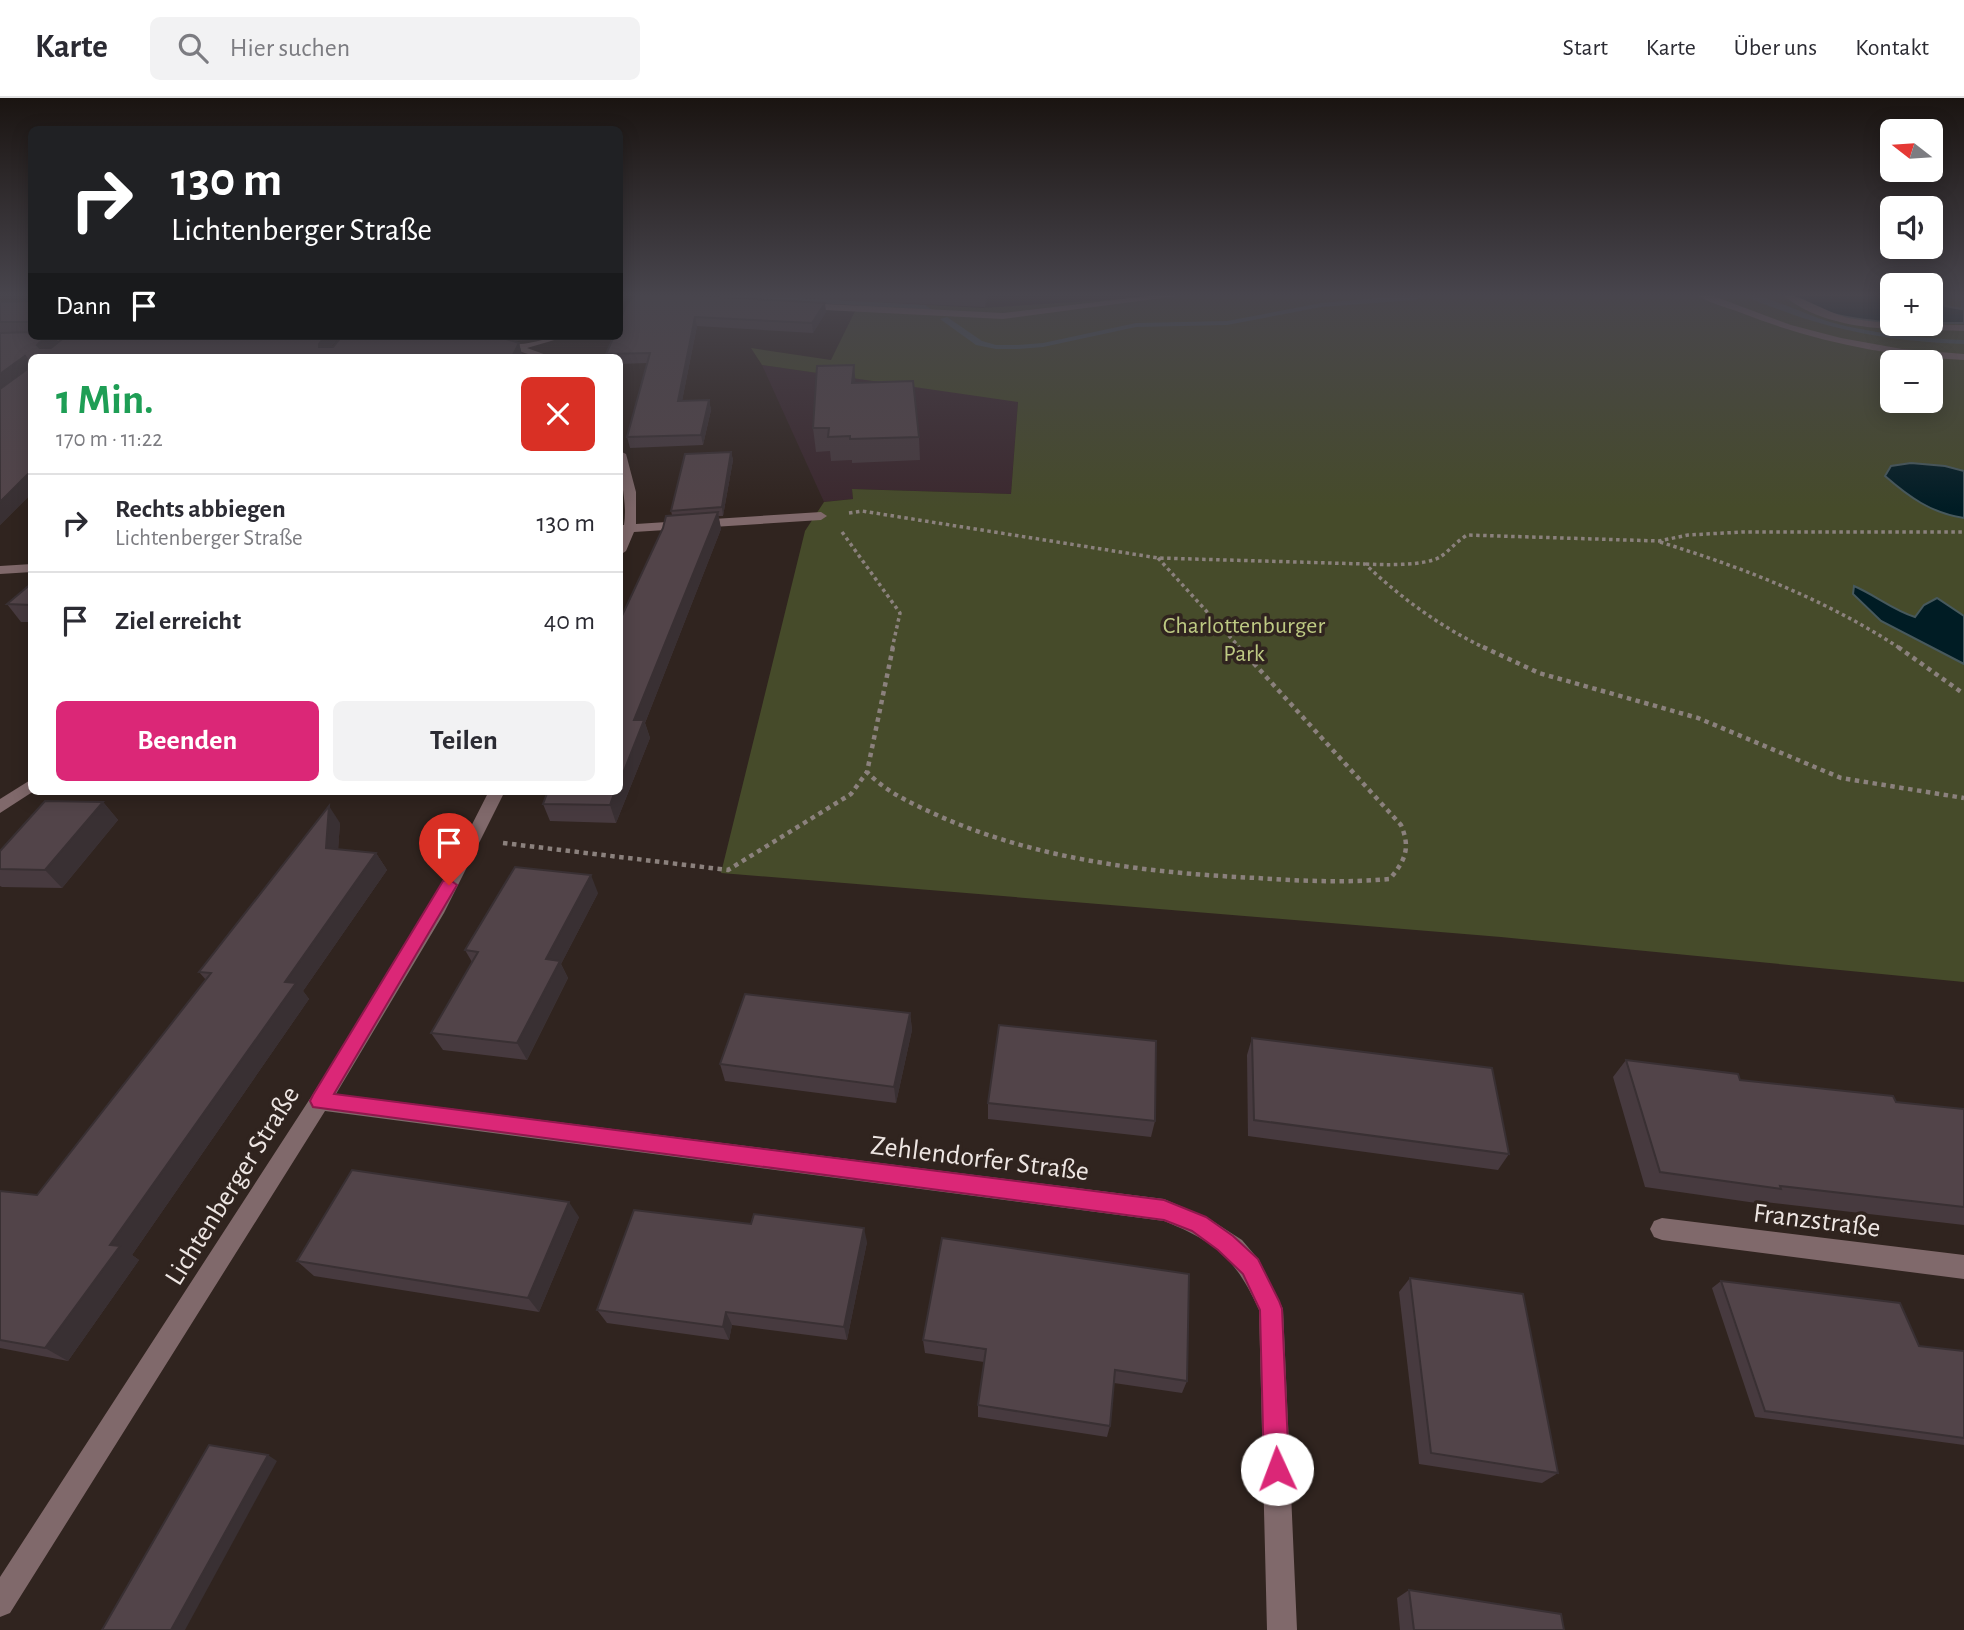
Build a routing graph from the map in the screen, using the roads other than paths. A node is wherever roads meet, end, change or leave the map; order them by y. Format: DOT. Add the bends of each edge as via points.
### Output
graph roads {
  1 [pos="623,464"];
  2 [pos="825,515"];
  3 [pos="625,529"];
  4 [pos="28,568"];
  5 [pos="0,570"];
  6 [pos="28,787"];
  7 [pos="495,795"];
  8 [pos="0,807"];
  9 [pos="320,1101"];
  10 [pos="1662,1229"];
  11 [pos="1964,1268"];
  12 [pos="0,1603"];
  13 [pos="1282,1630"];
  1 -- 3 [label="street" via="632,496"];
  2 -- 3 [label="street"];
  4 -- 5 [label="street"];
  6 -- 8 [label="street"];
  7 -- 9 [label="street, Lichtenberger Straße" via="438,908"];
  9 -- 12 [label="street, Lichtenberger Straße"];
  9 -- 13 [label="street, Zehlendorfer Straße" via="1164,1210 1199,1224 1250,1267 1271,1309"];
  10 -- 11 [label="street, Franzstraße"];
}
